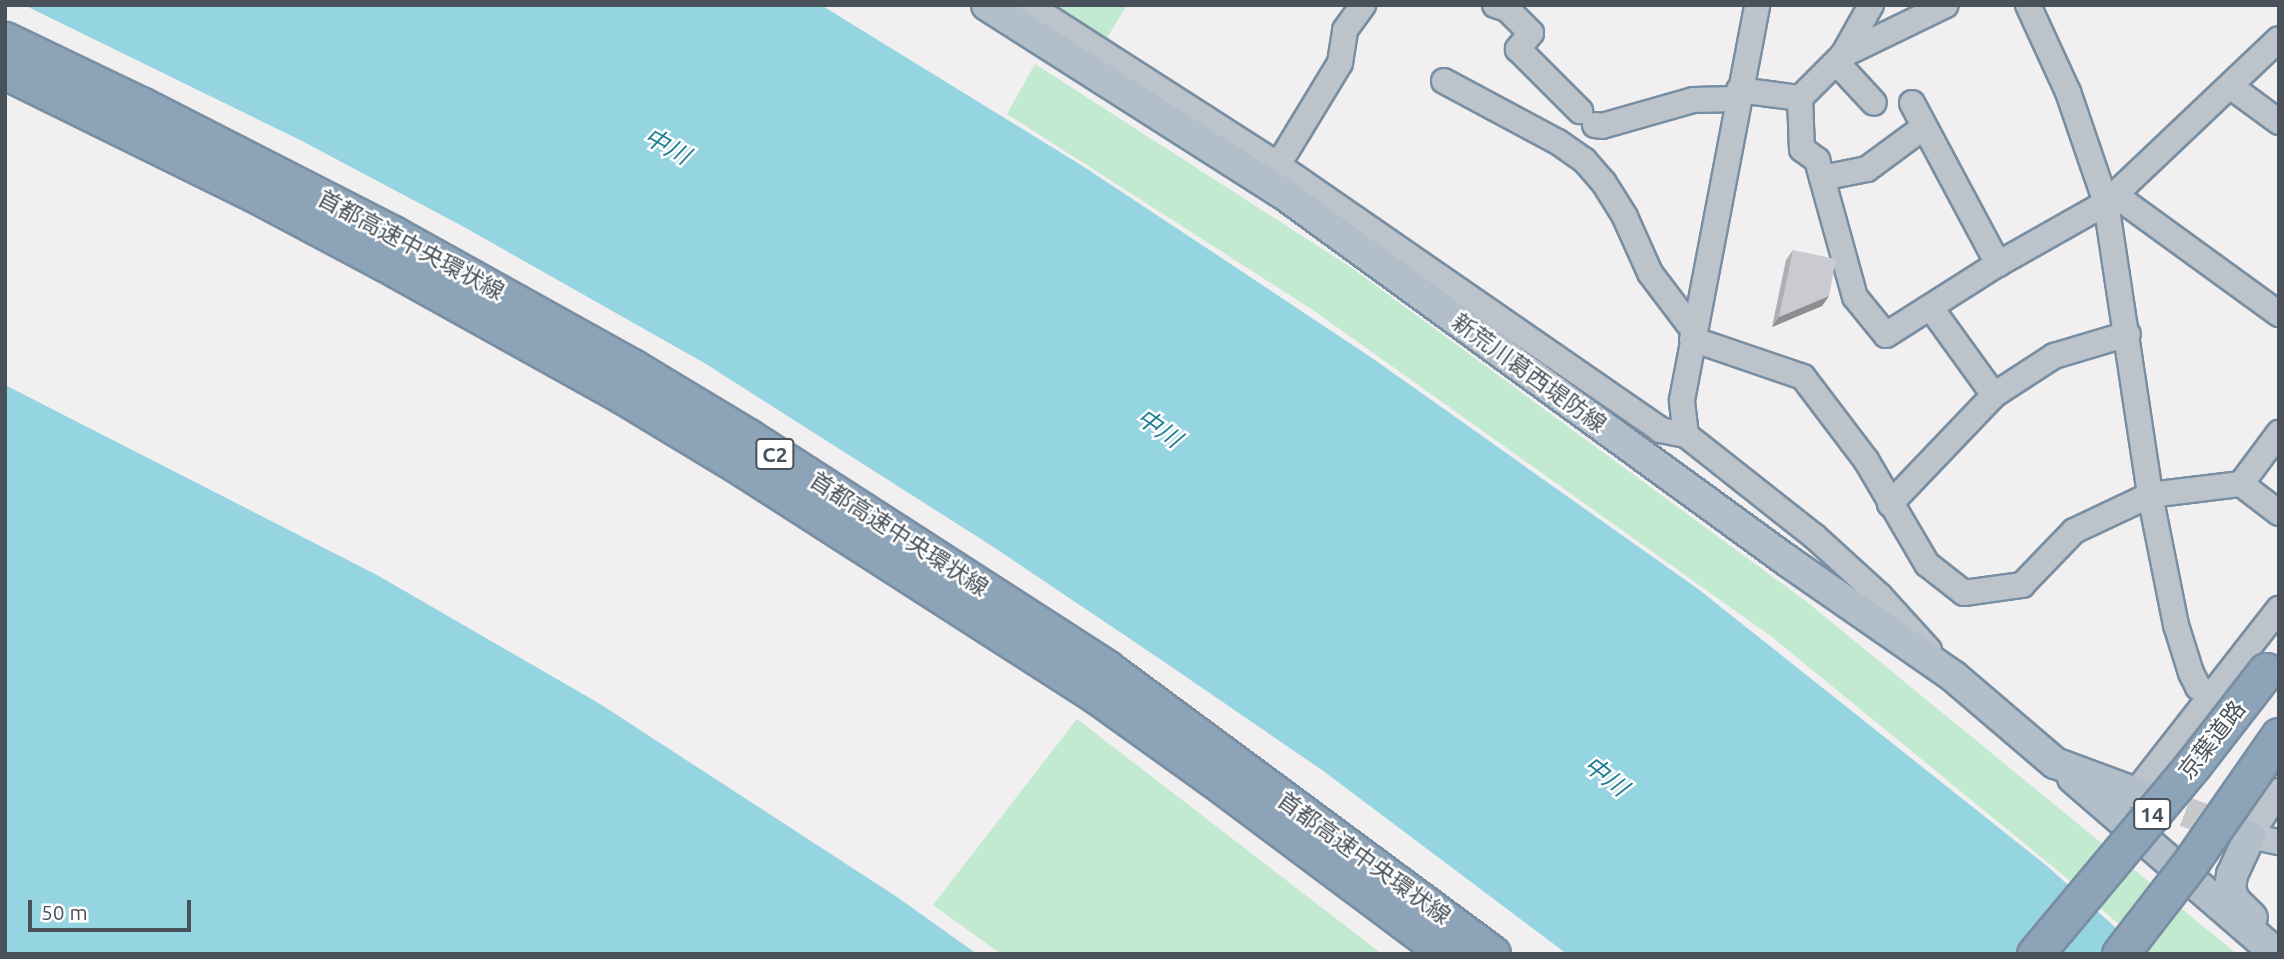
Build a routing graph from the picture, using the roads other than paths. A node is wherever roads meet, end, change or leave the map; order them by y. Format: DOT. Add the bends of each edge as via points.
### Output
graph roads {
  1 [pos="987,5"];
  2 [pos="1029,5"];
  3 [pos="1363,5"];
  4 [pos="1495,5"];
  5 [pos="1756,5"];
  6 [pos="1946,5"];
  7 [pos="2028,5"];
  8 [pos="1866,7"];
  9 [pos="2279,39"];
  10 [pos="5,40"];
  11 [pos="1840,59"];
  12 [pos="5,71"];
  13 [pos="1444,81"];
  14 [pos="2230,86"];
  15 [pos="1738,95"];
  16 [pos="1800,98"];
  17 [pos="1874,103"];
  18 [pos="1912,103"];
  19 [pos="2279,122"];
  20 [pos="1924,127"];
  21 [pos="1278,166"];
  22 [pos="1822,178"];
  23 [pos="2110,199"];
  24 [pos="1998,264"];
  25 [pos="1931,308"];
  26 [pos="2279,314"];
  27 [pos="2127,334"];
  28 [pos="1693,335"];
  29 [pos="1993,395"];
  30 [pos="2279,433"];
  31 [pos="1686,435"];
  32 [pos="2241,484"];
  33 [pos="2150,495"];
  34 [pos="1890,504"];
  35 [pos="2279,513"];
  36 [pos="2279,609"];
  37 [pos="2272,662"];
  38 [pos="1953,676"];
  39 [pos="2212,698"];
  40 [pos="2279,736"];
  41 [pos="2055,763"];
  42 [pos="2279,791"];
  43 [pos="2138,794"];
  44 [pos="2258,837"];
  45 [pos="2279,942"];
  46 [pos="1439,949"];
  47 [pos="1492,954"];
  48 [pos="2035,954"];
  49 [pos="2120,954"];
  50 [pos="2277,954"];
  1 -- 38 [label="main road, 新荒川葛西堤防線" via="1281,192 1788,562"];
  2 -- 21 [label="street"];
  3 -- 21 [label="street" via="1345,30 1340,62"];
  4 -- 15 [label="street" via="1507,9 1531,33 1518,49 1587,118 1602,126 1693,100"];
  5 -- 15 [label="street"];
  6 -- 11 [label="street"];
  7 -- 23 [label="street"];
  8 -- 11 [label="street"];
  9 -- 14 [label="street"];
  10 -- 47 [label="highway, 首都高速中央環状線 / C2" via="369,221 748,437 1106,668"];
  11 -- 16 [label="street"];
  11 -- 17 [label="street"];
  12 -- 46 [label="highway, 首都高速中央環状線 / C2" via="396,268 744,468 1096,695"];
  13 -- 28 [label="street" via="1584,160 1604,183 1650,273"];
  14 -- 19 [label="street"];
  14 -- 23 [label="street"];
  15 -- 16 [label="street"];
  15 -- 28 [label="street"];
  16 -- 22 [label="street" via="1802,149 1817,160"];
  18 -- 20 [label="street"];
  20 -- 22 [label="street" via="1867,169"];
  20 -- 24 [label="street"];
  21 -- 31 [label="street" via="1660,430"];
  22 -- 25 [label="street" via="1855,297 1886,335"];
  23 -- 24 [label="street"];
  23 -- 26 [label="street"];
  23 -- 27 [label="street"];
  24 -- 25 [label="street"];
  25 -- 29 [label="street"];
  27 -- 29 [label="street" via="2054,356"];
  27 -- 33 [label="street"];
  28 -- 31 [label="street" via="1682,400"];
  28 -- 34 [label="street" via="1803,377 1866,460"];
  29 -- 34 [label="street"];
  30 -- 32 [label="street"];
  31 -- 38 [label="street" via="1814,536 1880,596"];
  32 -- 33 [label="street"];
  32 -- 35 [label="street"];
  33 -- 34 [label="street" via="2074,531 2022,585 1964,593 1927,564"];
  33 -- 39 [label="street" via="2190,673"];
  36 -- 39 [label="street"];
  37 -- 48 [label="highway, 京葉道路 / 14, bridge" via="2193,765"];
  38 -- 41 [label="main road, 新荒川葛西堤防線"];
  39 -- 43 [label="street"];
  40 -- 49 [label="highway, 14, bridge"];
  41 -- 43 [label="main road, 新荒川葛西堤防線"];
  41 -- 50 [label="main road, 新荒川葛西堤防線"];
  42 -- 44 [label="street"];
  44 -- 45 [label="main road" via="2232,875 2230,888 2242,909"];
}
